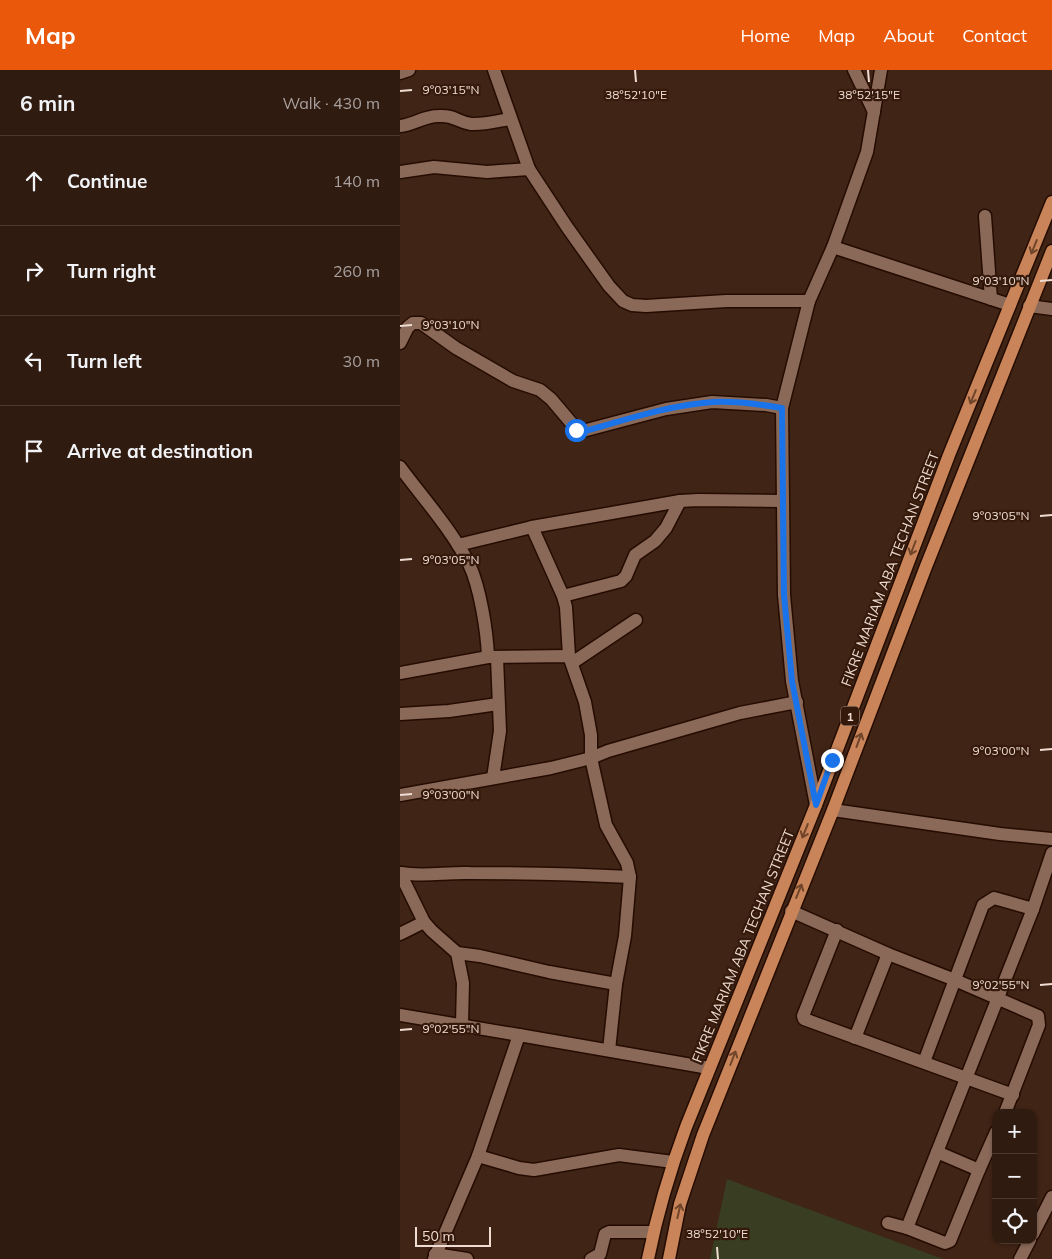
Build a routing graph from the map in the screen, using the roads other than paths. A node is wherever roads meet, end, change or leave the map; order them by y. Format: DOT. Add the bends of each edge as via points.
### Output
graph roads {
  1 [pos="409,70"];
  2 [pos="494,70"];
  3 [pos="854,70"];
  4 [pos="881,70"];
  5 [pos="400,73"];
  6 [pos="874,112"];
  7 [pos="510,119"];
  8 [pos="400,126"];
  9 [pos="529,168"];
  10 [pos="400,172"];
  11 [pos="1052,202"];
  12 [pos="985,216"];
  13 [pos="833,247"];
  14 [pos="1052,251"];
  15 [pos="991,298"];
  16 [pos="809,301"];
  17 [pos="1010,305"];
  18 [pos="1029,306"];
  19 [pos="1052,309"];
  20 [pos="400,343"];
  21 [pos="782,408"];
  22 [pos="400,467"];
  23 [pos="782,501"];
  24 [pos="680,502"];
  25 [pos="532,527"];
  26 [pos="458,545"];
  27 [pos="563,596"];
  28 [pos="636,620"];
  29 [pos="492,658"];
  30 [pos="570,659"];
  31 [pos="400,673"];
  32 [pos="797,702"];
  33 [pos="498,704"];
  34 [pos="400,714"];
  35 [pos="591,758"];
  36 [pos="493,778"];
  37 [pos="400,795"];
  38 [pos="816,805"];
  39 [pos="832,810"];
  40 [pos="1052,839"];
  41 [pos="1052,853"];
  42 [pos="401,873"];
  43 [pos="630,877"];
  44 [pos="1033,910"];
  45 [pos="791,911"];
  46 [pos="424,922"];
  47 [pos="837,930"];
  48 [pos="400,934"];
  49 [pos="457,953"];
  50 [pos="888,954"];
  51 [pos="954,980"];
  52 [pos="616,984"];
  53 [pos="997,999"];
  54 [pos="400,1015"];
  55 [pos="462,1024"];
  56 [pos="518,1035"];
  57 [pos="855,1038"];
  58 [pos="610,1050"];
  59 [pos="924,1062"];
  60 [pos="709,1068"];
  61 [pos="966,1078"];
  62 [pos="1012,1095"];
  63 [pos="1007,1109"];
  64 [pos="992,1141"];
  65 [pos="936,1152"];
  66 [pos="478,1156"];
  67 [pos="673,1162"];
  68 [pos="979,1170"];
  69 [pos="1051,1203"];
  70 [pos="888,1223"];
  71 [pos="1037,1227"];
  72 [pos="907,1228"];
  73 [pos="653,1232"];
  74 [pos="1028,1244"];
  75 [pos="434,1256"];
  76 [pos="467,1259"];
  77 [pos="591,1259"];
  78 [pos="648,1259"];
  79 [pos="669,1259"];
  80 [pos="1020,1259"];
  1 -- 5 [label="street"];
  2 -- 7 [label="street"];
  3 -- 6 [label="street"];
  4 -- 6 [label="street"];
  6 -- 13 [label="street" via="867,152"];
  7 -- 8 [label="street" via="474,124 451,116 430,116"];
  7 -- 9 [label="street"];
  9 -- 10 [label="street" via="487,172 434,167"];
  9 -- 16 [label="street" via="572,234 623,301 646,306 726,301"];
  11 -- 17 [label="main road, FIKRE MARIAM ABA TECHAN STREET / 1, one-way"];
  12 -- 15 [label="street"];
  13 -- 15 [label="street"];
  13 -- 16 [label="street"];
  14 -- 18 [label="main road, 1"];
  15 -- 17 [label="street"];
  16 -- 21 [label="street"];
  17 -- 38 [label="main road, FIKRE MARIAM ABA TECHAN STREET / 1, one-way" via="939,481"];
  18 -- 19 [label="street"];
  39 -- 18 [label="main road, 1, one-way"];
  20 -- 21 [label="street" via="408,327 421,323 513,381 540,390 579,432 666,409 712,402"];
  21 -- 23 [label="street"];
  22 -- 26 [label="street"];
  23 -- 24 [label="street"];
  23 -- 32 [label="street" via="784,595"];
  24 -- 25 [label="street"];
  24 -- 27 [label="street" via="666,528 635,555 621,581"];
  25 -- 26 [label="street"];
  25 -- 27 [label="street"];
  26 -- 29 [label="street" via="474,577"];
  27 -- 30 [label="street"];
  28 -- 30 [label="street"];
  29 -- 30 [label="street"];
  29 -- 31 [label="street"];
  29 -- 33 [label="street"];
  30 -- 35 [label="street" via="587,710"];
  32 -- 35 [label="street" via="740,713"];
  32 -- 38 [label="street"];
  33 -- 34 [label="street"];
  33 -- 36 [label="street" via="499,740"];
  35 -- 36 [label="street"];
  35 -- 43 [label="street" via="606,825 627,863"];
  36 -- 37 [label="street"];
  38 -- 60 [label="main road, FIKRE MARIAM ABA TECHAN STREET / 1, one-way"];
  39 -- 40 [label="street"];
  45 -- 39 [label="main road, 1, one-way"];
  41 -- 44 [label="street"];
  42 -- 43 [label="street"];
  42 -- 46 [label="street"];
  43 -- 52 [label="street" via="625,936"];
  44 -- 51 [label="street" via="994,898 983,904"];
  44 -- 53 [label="street"];
  45 -- 47 [label="street"];
  79 -- 45 [label="main road, 1, one-way" via="688,1177"];
  46 -- 48 [label="street"];
  46 -- 49 [label="street"];
  47 -- 50 [label="street"];
  47 -- 57 [label="street" via="803,1016"];
  49 -- 52 [label="street"];
  49 -- 55 [label="street" via="463,983"];
  50 -- 51 [label="street"];
  50 -- 57 [label="street"];
  51 -- 53 [label="street"];
  51 -- 59 [label="street"];
  52 -- 58 [label="street"];
  53 -- 61 [label="street"];
  53 -- 62 [label="street" via="1038,1016 1040,1020"];
  54 -- 55 [label="street"];
  55 -- 56 [label="street"];
  56 -- 58 [label="street"];
  56 -- 66 [label="street"];
  57 -- 59 [label="street"];
  58 -- 60 [label="street"];
  59 -- 61 [label="street"];
  60 -- 67 [label="main road, FIKRE MARIAM ABA TECHAN STREET / 1"];
  61 -- 62 [label="street"];
  61 -- 65 [label="street"];
  62 -- 63 [label="street"];
  64 -- 68 [label="street"];
  65 -- 68 [label="street"];
  65 -- 72 [label="street"];
  66 -- 67 [label="street" via="534,1170 619,1155"];
  66 -- 75 [label="street"];
  67 -- 73 [label="main road, FIKRE MARIAM ABA TECHAN STREET / 1"];
  68 -- 72 [label="street" via="950,1242"];
  69 -- 71 [label="street"];
  70 -- 72 [label="street"];
  73 -- 77 [label="street" via="609,1232 605,1234 600,1254"];
  73 -- 78 [label="main road, FIKRE MARIAM ABA TECHAN STREET / 1"];
  74 -- 80 [label="street"];
  75 -- 76 [label="street"];
}
